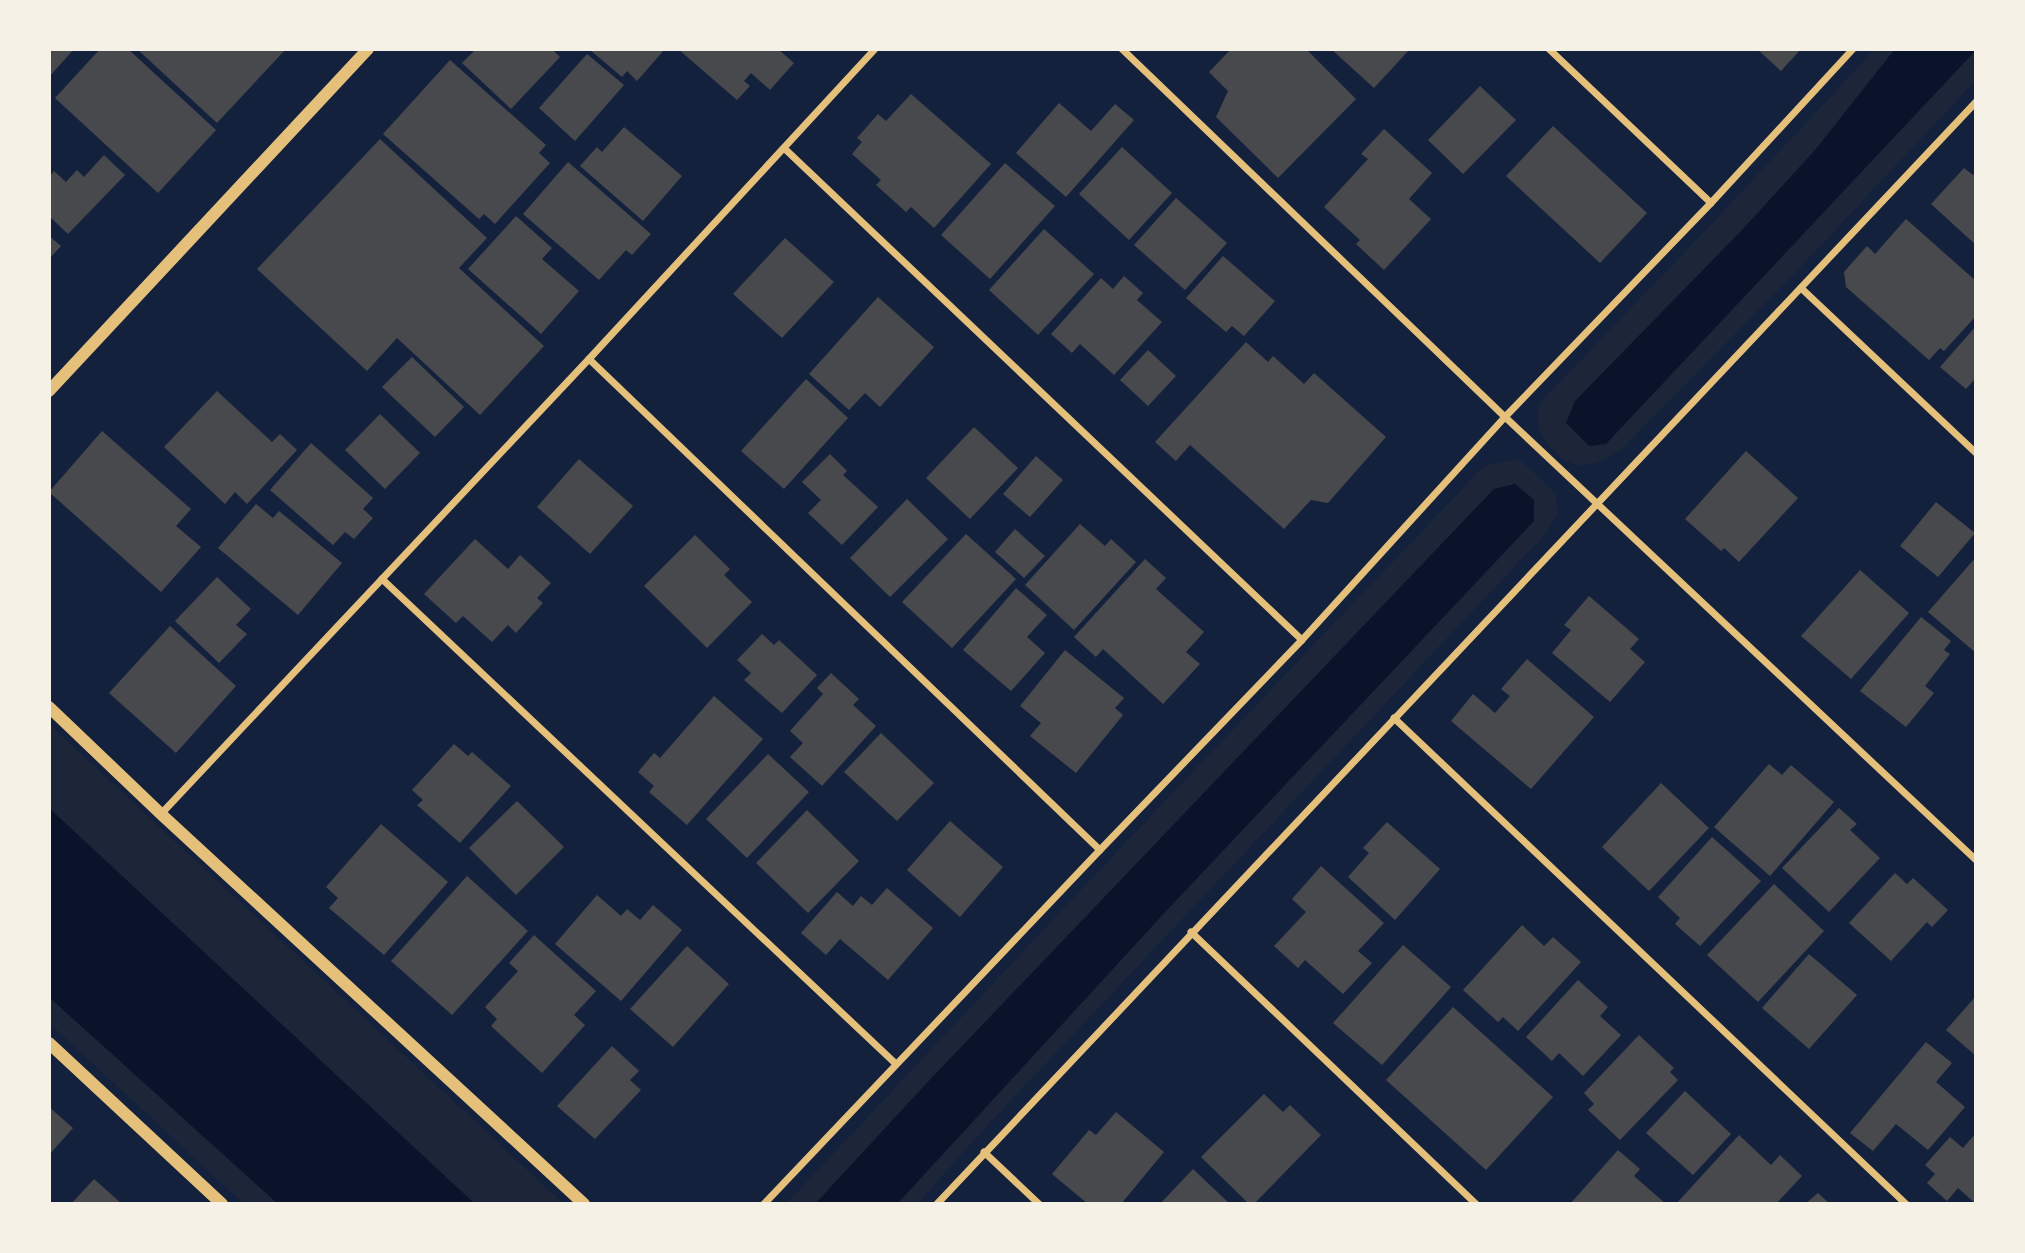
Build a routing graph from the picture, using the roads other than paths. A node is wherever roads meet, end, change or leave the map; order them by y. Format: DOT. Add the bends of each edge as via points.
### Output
graph roads {
  1 [pos="368,49"];
  2 [pos="876,49"];
  3 [pos="1122,49"];
  4 [pos="1549,49"];
  5 [pos="1853,49"];
  6 [pos="1976,102"];
  7 [pos="785,149"];
  8 [pos="1711,203"];
  9 [pos="1801,288"];
  10 [pos="589,359"];
  11 [pos="49,391"];
  12 [pos="1505,417"];
  13 [pos="1976,453"];
  14 [pos="1597,502"];
  15 [pos="382,579"];
  16 [pos="1302,640"];
  17 [pos="49,707"];
  18 [pos="1394,718"];
  19 [pos="161,814"];
  20 [pos="1100,850"];
  21 [pos="1976,859"];
  22 [pos="1191,932"];
  23 [pos="49,1043"];
  24 [pos="896,1063"];
  25 [pos="984,1152"];
  26 [pos="222,1204"];
  27 [pos="583,1204"];
  28 [pos="764,1204"];
  29 [pos="937,1204"];
  30 [pos="1039,1204"];
  31 [pos="1476,1204"];
  32 [pos="1906,1204"];
  1 -- 11 [label="street"];
  2 -- 7 [label="street"];
  3 -- 12 [label="street"];
  4 -- 8 [label="street"];
  5 -- 8 [label="street"];
  6 -- 9 [label="street"];
  7 -- 10 [label="street"];
  7 -- 16 [label="street"];
  8 -- 12 [label="street"];
  9 -- 13 [label="street"];
  9 -- 14 [label="street"];
  10 -- 15 [label="street"];
  10 -- 20 [label="street"];
  12 -- 14 [label="street"];
  12 -- 16 [label="street"];
  14 -- 18 [label="street"];
  14 -- 21 [label="street"];
  15 -- 19 [label="street"];
  15 -- 24 [label="street"];
  16 -- 20 [label="street"];
  17 -- 19 [label="street"];
  18 -- 22 [label="street"];
  18 -- 32 [label="street"];
  19 -- 27 [label="street"];
  20 -- 24 [label="street"];
  22 -- 25 [label="street"];
  22 -- 31 [label="street"];
  23 -- 26 [label="street"];
  24 -- 28 [label="street"];
  25 -- 29 [label="street"];
  25 -- 30 [label="street"];
}
